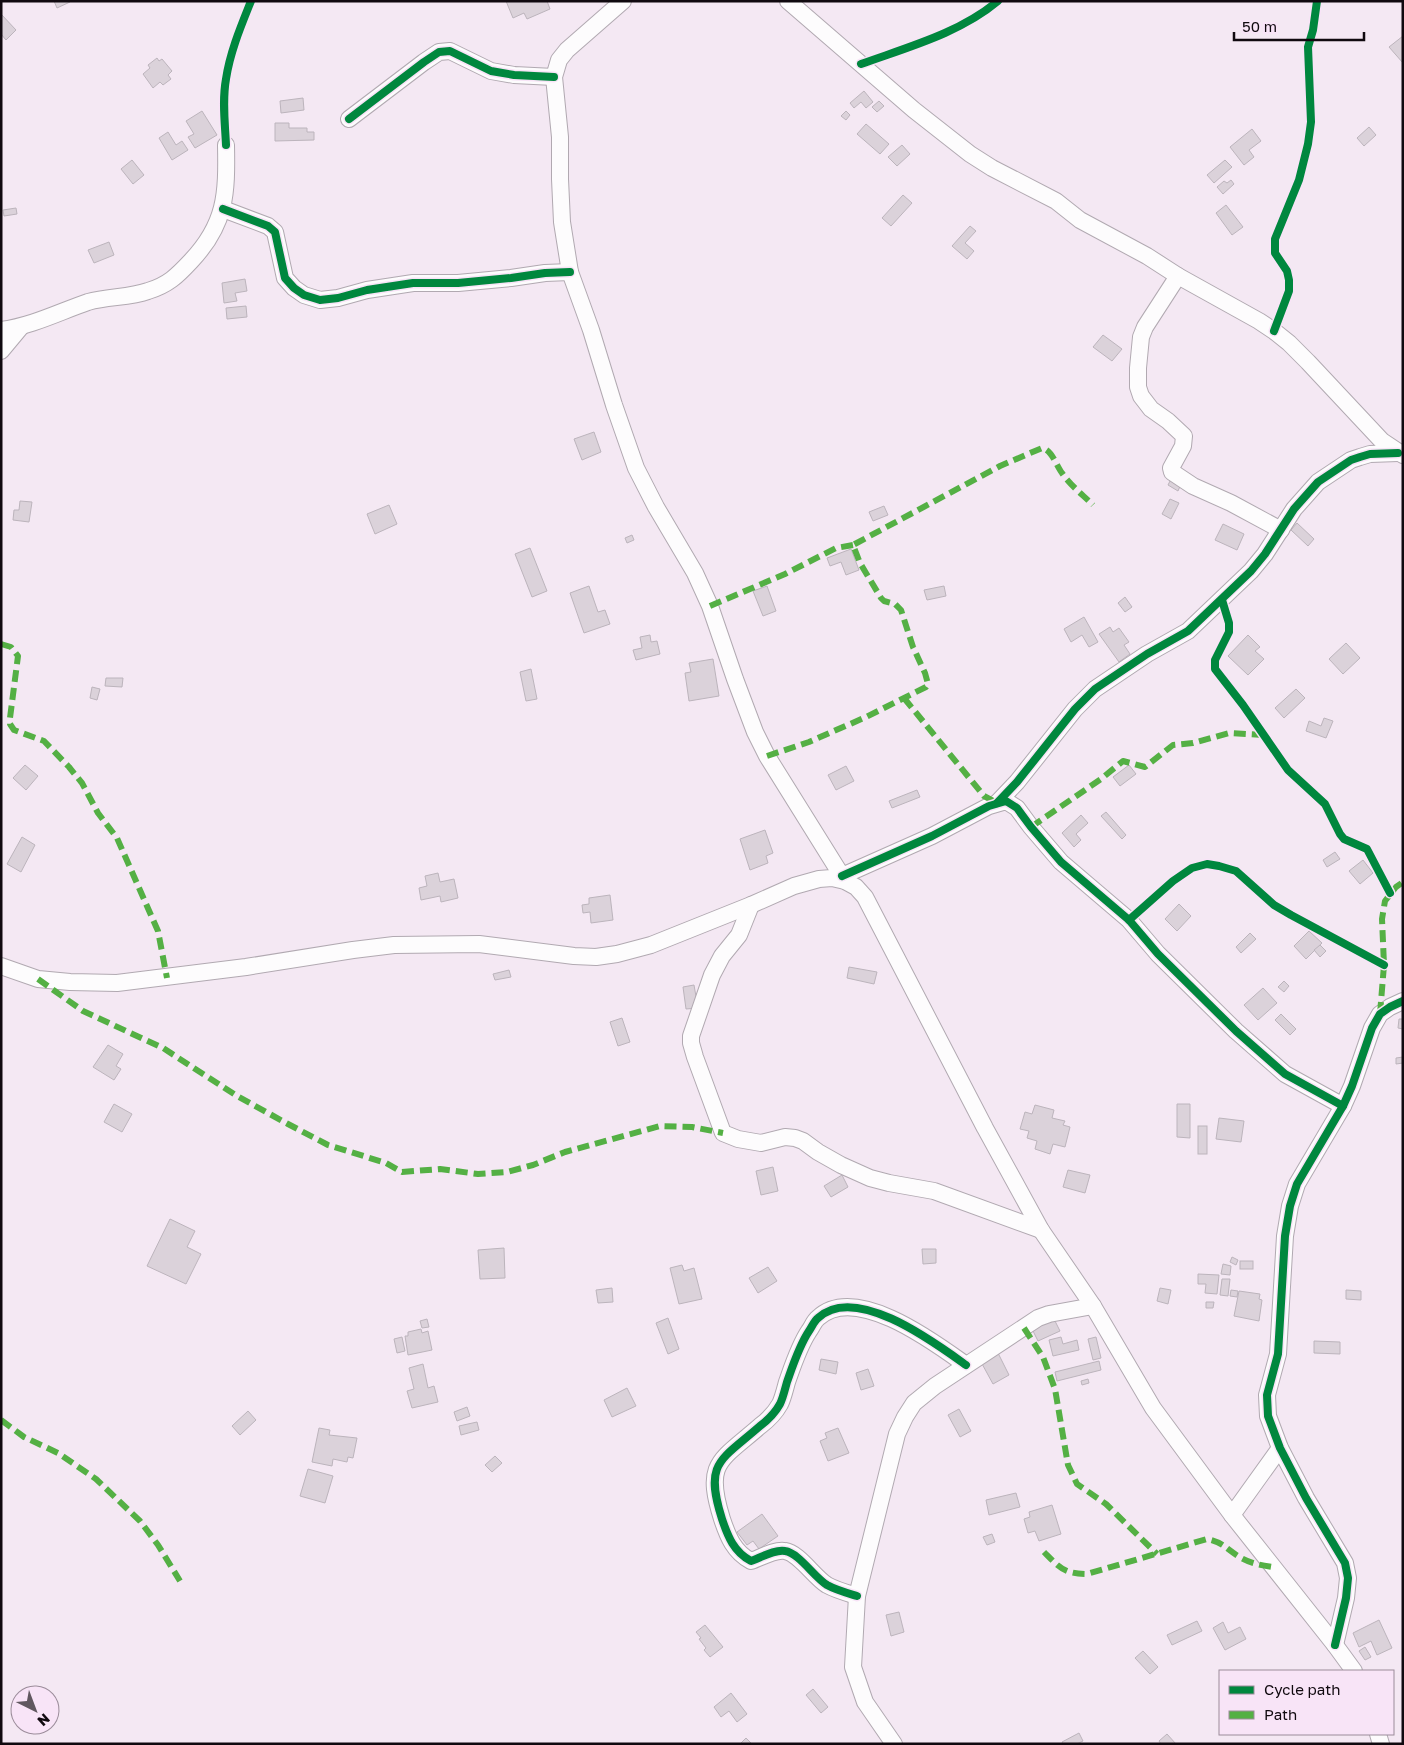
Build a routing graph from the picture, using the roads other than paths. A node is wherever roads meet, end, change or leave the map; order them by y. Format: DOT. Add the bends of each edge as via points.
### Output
graph roads {
  1 [pos="623,1"];
  2 [pos="788,1"];
  3 [pos="554,77"];
  4 [pos="349,119"];
  5 [pos="226,145"];
  6 [pos="223,209"];
  7 [pos="570,272"];
  8 [pos="1178,276"];
  9 [pos="21,327"];
  10 [pos="1,330"];
  11 [pos="1,351"];
  12 [pos="1400,454"];
  13 [pos="1281,530"];
  14 [pos="997,803"];
  15 [pos="844,878"];
  16 [pos="751,905"];
  17 [pos="1,966"];
  18 [pos="1403,1001"];
  19 [pos="1343,1106"];
  20 [pos="1041,1230"];
  21 [pos="1093,1306"];
  22 [pos="966,1365"];
  23 [pos="1280,1448"];
  24 [pos="1232,1515"];
  25 [pos="857,1596"];
  26 [pos="1335,1645"];
  27 [pos="1353,1670"];
  28 [pos="894,1744"];
  1 -- 3 [label="street" via="567,50 559,60"];
  2 -- 8 [label="street" via="970,154 1056,201 1084,223"];
  3 -- 4 [label="street" via="491,71 444,50"];
  3 -- 7 [label="street" via="560,137 562,222"];
  5 -- 6 [label="street"];
  6 -- 7 [label="street" via="268,226 275,232 285,278 304,295 320,300 413,283 467,282"];
  6 -- 9 [label="street" via="208,242 176,278 139,294 102,298"];
  7 -- 15 [label="street" via="636,468 710,606 755,732"];
  8 -- 12 [label="street" via="1259,321 1289,343 1367,427"];
  8 -- 13 [label="street" via="1145,327 1139,347 1138,368 1141,396 1151,409 1184,436 1183,446 1171,471 1193,486"];
  9 -- 10 [label="street"];
  9 -- 11 [label="street"];
  12 -- 13 [label="street" via="1370,454 1351,460 1318,482 1294,509"];
  13 -- 14 [label="street" via="1251,571 1188,631 1095,689"];
  14 -- 15 [label="street"];
  14 -- 19 [label="street" via="1006,801 1017,808 1061,862 1129,920 1200,997 1260,1053 1292,1078"];
  15 -- 16 [label="street" via="819,879 794,886"];
  15 -- 20 [label="street" via="865,897 984,1128"];
  16 -- 17 [label="street" via="650,944 596,957 479,944 394,945 116,983 38,979"];
  16 -- 20 [label="street" via="739,935 712,975 691,1036 695,1057 723,1133 738,1140 761,1143 795,1138 870,1178 934,1191"];
  18 -- 19 [label="street" via="1380,1014"];
  19 -- 23 [label="street" via="1296,1184 1290,1206 1285,1236 1278,1354 1266,1404"];
  20 -- 21 [label="street"];
  21 -- 22 [label="street" via="1038,1318"];
  21 -- 24 [label="street" via="1152,1408"];
  22 -- 25 [label="street" via="914,1403 905,1417 897,1434"];
  22 -- 25 [label="street" via="911,1328 890,1318 852,1306 830,1310 817,1318 807,1334 794,1360 780,1404 770,1418 726,1453 716,1468 714,1485 719,1510 727,1535 742,1556 751,1561 785,1551 827,1585"];
  23 -- 24 [label="street"];
  23 -- 26 [label="street" via="1347,1569 1346,1598"];
  24 -- 26 [label="street"];
  25 -- 28 [label="street" via="853,1667 865,1702"];
  26 -- 27 [label="street"];
}
